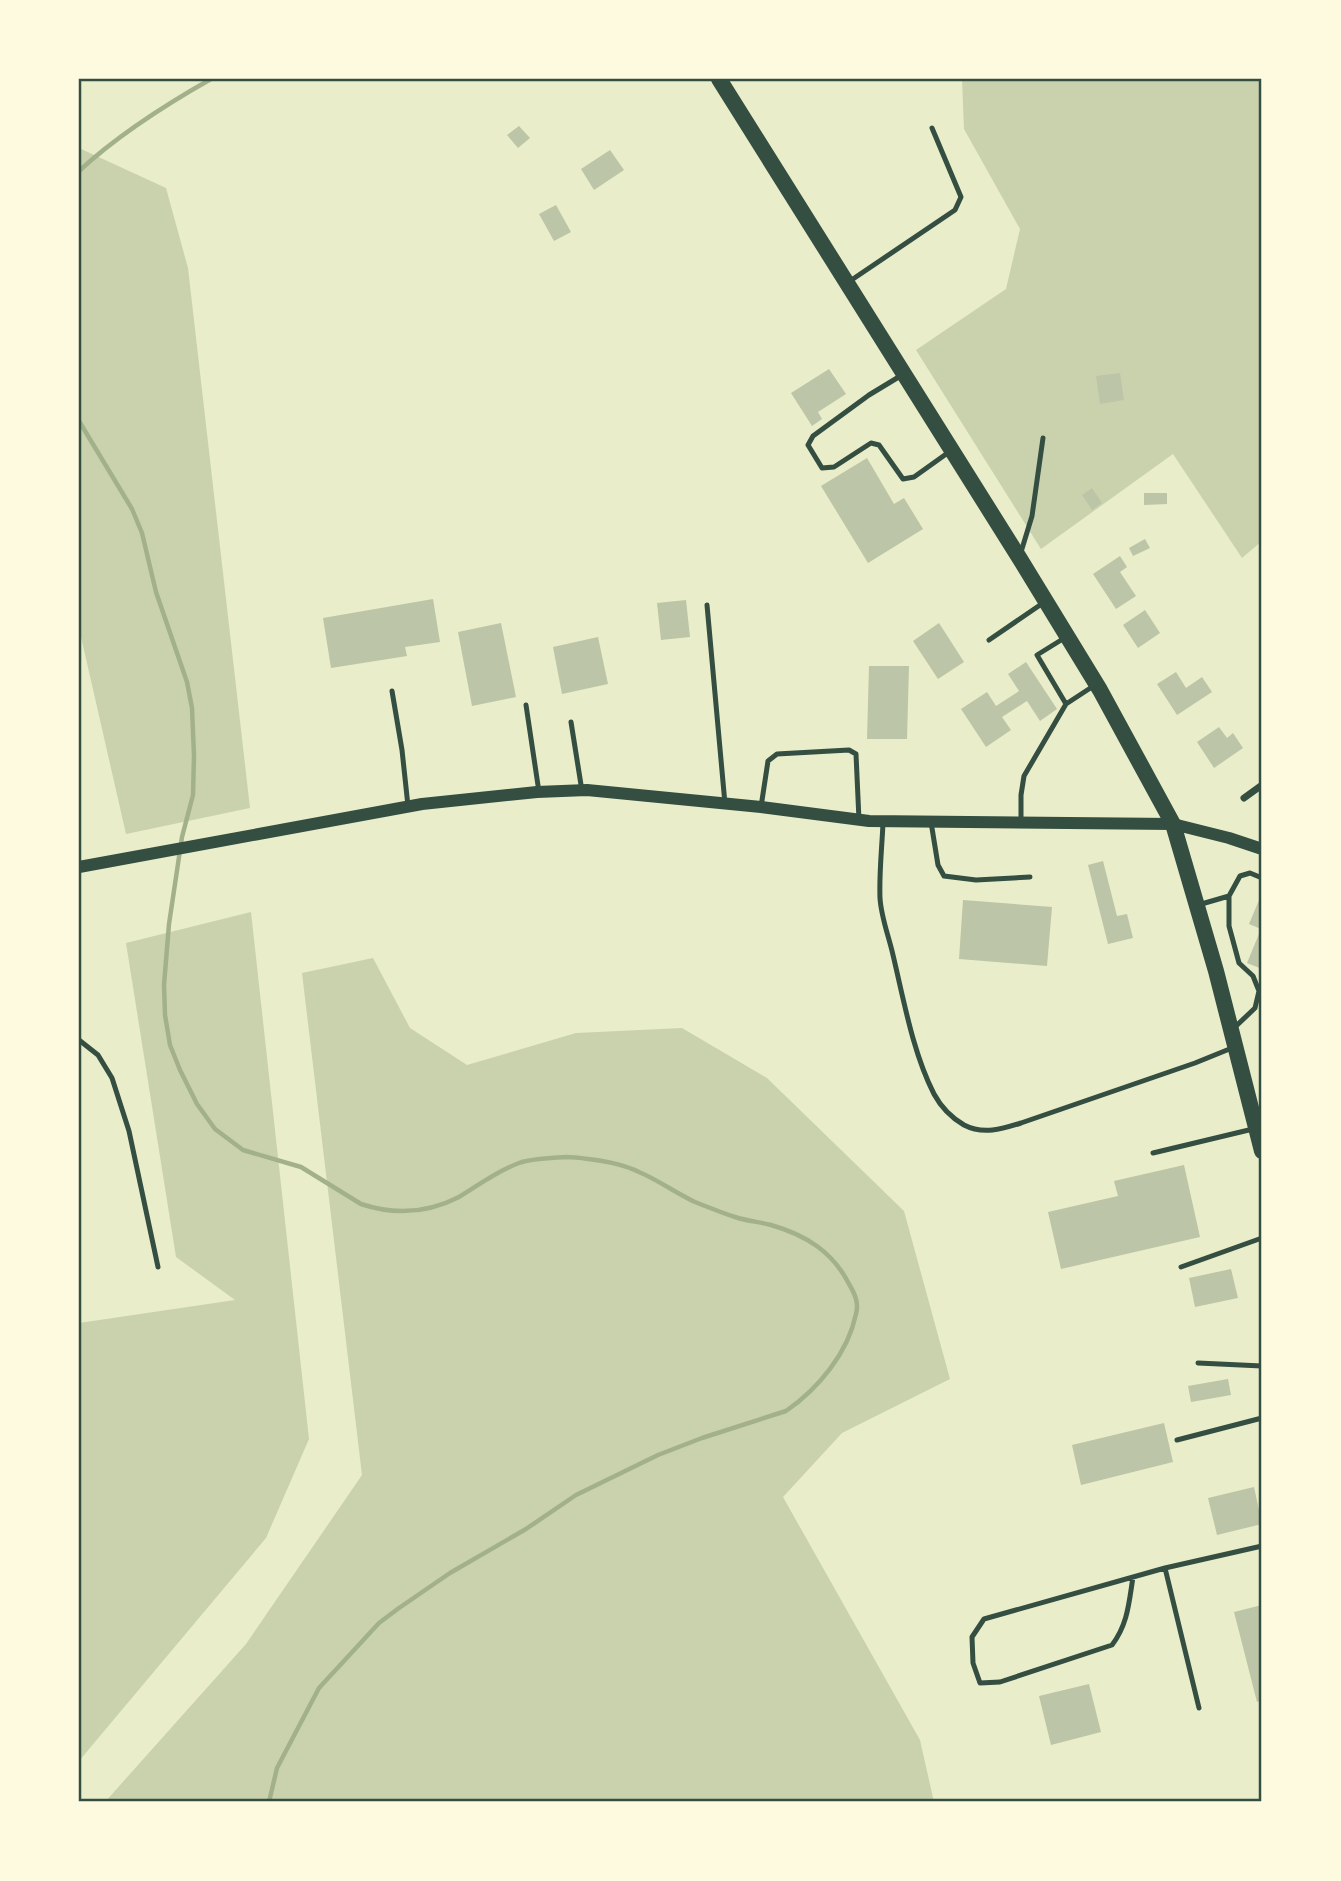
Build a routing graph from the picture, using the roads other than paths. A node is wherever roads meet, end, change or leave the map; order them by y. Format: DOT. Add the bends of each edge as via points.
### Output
graph roads {
  1 [pos="719,79"];
  2 [pos="932,128"];
  3 [pos="847,283"];
  4 [pos="904,374"];
  5 [pos="1043,438"];
  6 [pos="951,450"];
  7 [pos="1020,559"];
  8 [pos="1045,601"];
  9 [pos="707,605"];
  10 [pos="1067,636"];
  11 [pos="989,640"];
  12 [pos="1096,684"];
  13 [pos="392,691"];
  14 [pos="1066,704"];
  15 [pos="526,705"];
  16 [pos="570,722"];
  17 [pos="1262,785"];
  18 [pos="582,791"];
  19 [pos="539,792"];
  20 [pos="1244,798"];
  21 [pos="725,804"];
  22 [pos="408,806"];
  23 [pos="761,807"];
  24 [pos="859,820"];
  25 [pos="884,821"];
  26 [pos="931,822"];
  27 [pos="1021,823"];
  28 [pos="1173,824"];
  29 [pos="1262,849"];
  30 [pos="79,867"];
  31 [pos="1030,877"];
  32 [pos="1262,878"];
  33 [pos="1229,896"];
  34 [pos="1197,906"];
  35 [pos="1233,1038"];
  36 [pos="79,1040"];
  37 [pos="1257,1120"];
  38 [pos="1262,1151"];
  39 [pos="1153,1153"];
  40 [pos="1262,1238"];
  41 [pos="158,1267"];
  42 [pos="1181,1267"];
  43 [pos="1198,1363"];
  44 [pos="1262,1366"];
  45 [pos="1262,1418"];
  46 [pos="1177,1440"];
  47 [pos="1262,1546"];
  48 [pos="1165,1568"];
  49 [pos="1133,1577"];
  50 [pos="1199,1708"];
  1 -- 3 [label="main road"];
  2 -- 3 [label="lane" via="961,197 955,210"];
  3 -- 4 [label="main road"];
  4 -- 6 [label="main road"];
  4 -- 6 [label="lane" via="813,436 808,445 815,457 822,468 834,467 871,443 879,445 903,479 914,477"];
  5 -- 7 [label="lane" via="1032,516"];
  6 -- 7 [label="main road"];
  7 -- 8 [label="main road"];
  8 -- 10 [label="main road"];
  8 -- 11 [label="lane"];
  9 -- 21 [label="lane"];
  10 -- 12 [label="main road"];
  10 -- 14 [label="lane" via="1037,655"];
  12 -- 14 [label="lane"];
  12 -- 28 [label="main road"];
  13 -- 22 [label="lane"];
  14 -- 27 [label="lane" via="1024,776"];
  15 -- 19 [label="lane"];
  16 -- 18 [label="lane"];
  17 -- 20 [label="street"];
  18 -- 19 [label="street"];
  18 -- 21 [label="street"];
  19 -- 22 [label="street"];
  21 -- 23 [label="street"];
  22 -- 30 [label="street"];
  23 -- 24 [label="street"];
  23 -- 24 [label="lane" via="768,761 777,754 849,750 856,754"];
  24 -- 25 [label="street"];
  25 -- 26 [label="street"];
  25 -- 35 [label="lane" via="880,900 903,998 936,1097 965,1125 983,1131 1011,1126 1195,1063"];
  26 -- 27 [label="street"];
  26 -- 31 [label="lane" via="944,876 976,880"];
  27 -- 28 [label="street"];
  28 -- 29 [label="street"];
  28 -- 34 [label="main road"];
  32 -- 33 [label="lane" via="1250,873 1240,876"];
  33 -- 34 [label="lane"];
  33 -- 35 [label="lane" via="1228,926 1239,963 1253,976 1259,991 1255,1008"];
  34 -- 35 [label="main road"];
  35 -- 37 [label="main road"];
  36 -- 41 [label="lane" via="98,1055 112,1078 129,1132"];
  37 -- 38 [label="main road"];
  37 -- 39 [label="lane"];
  40 -- 42 [label="lane"];
  43 -- 44 [label="lane"];
  45 -- 46 [label="lane"];
  47 -- 48 [label="lane"];
  48 -- 49 [label="lane"];
  48 -- 50 [label="lane"];
  49 -- 49 [label="lane" via="984,1619 972,1637 980,1683 1000,1682 1112,1645 1127,1617"];
}
